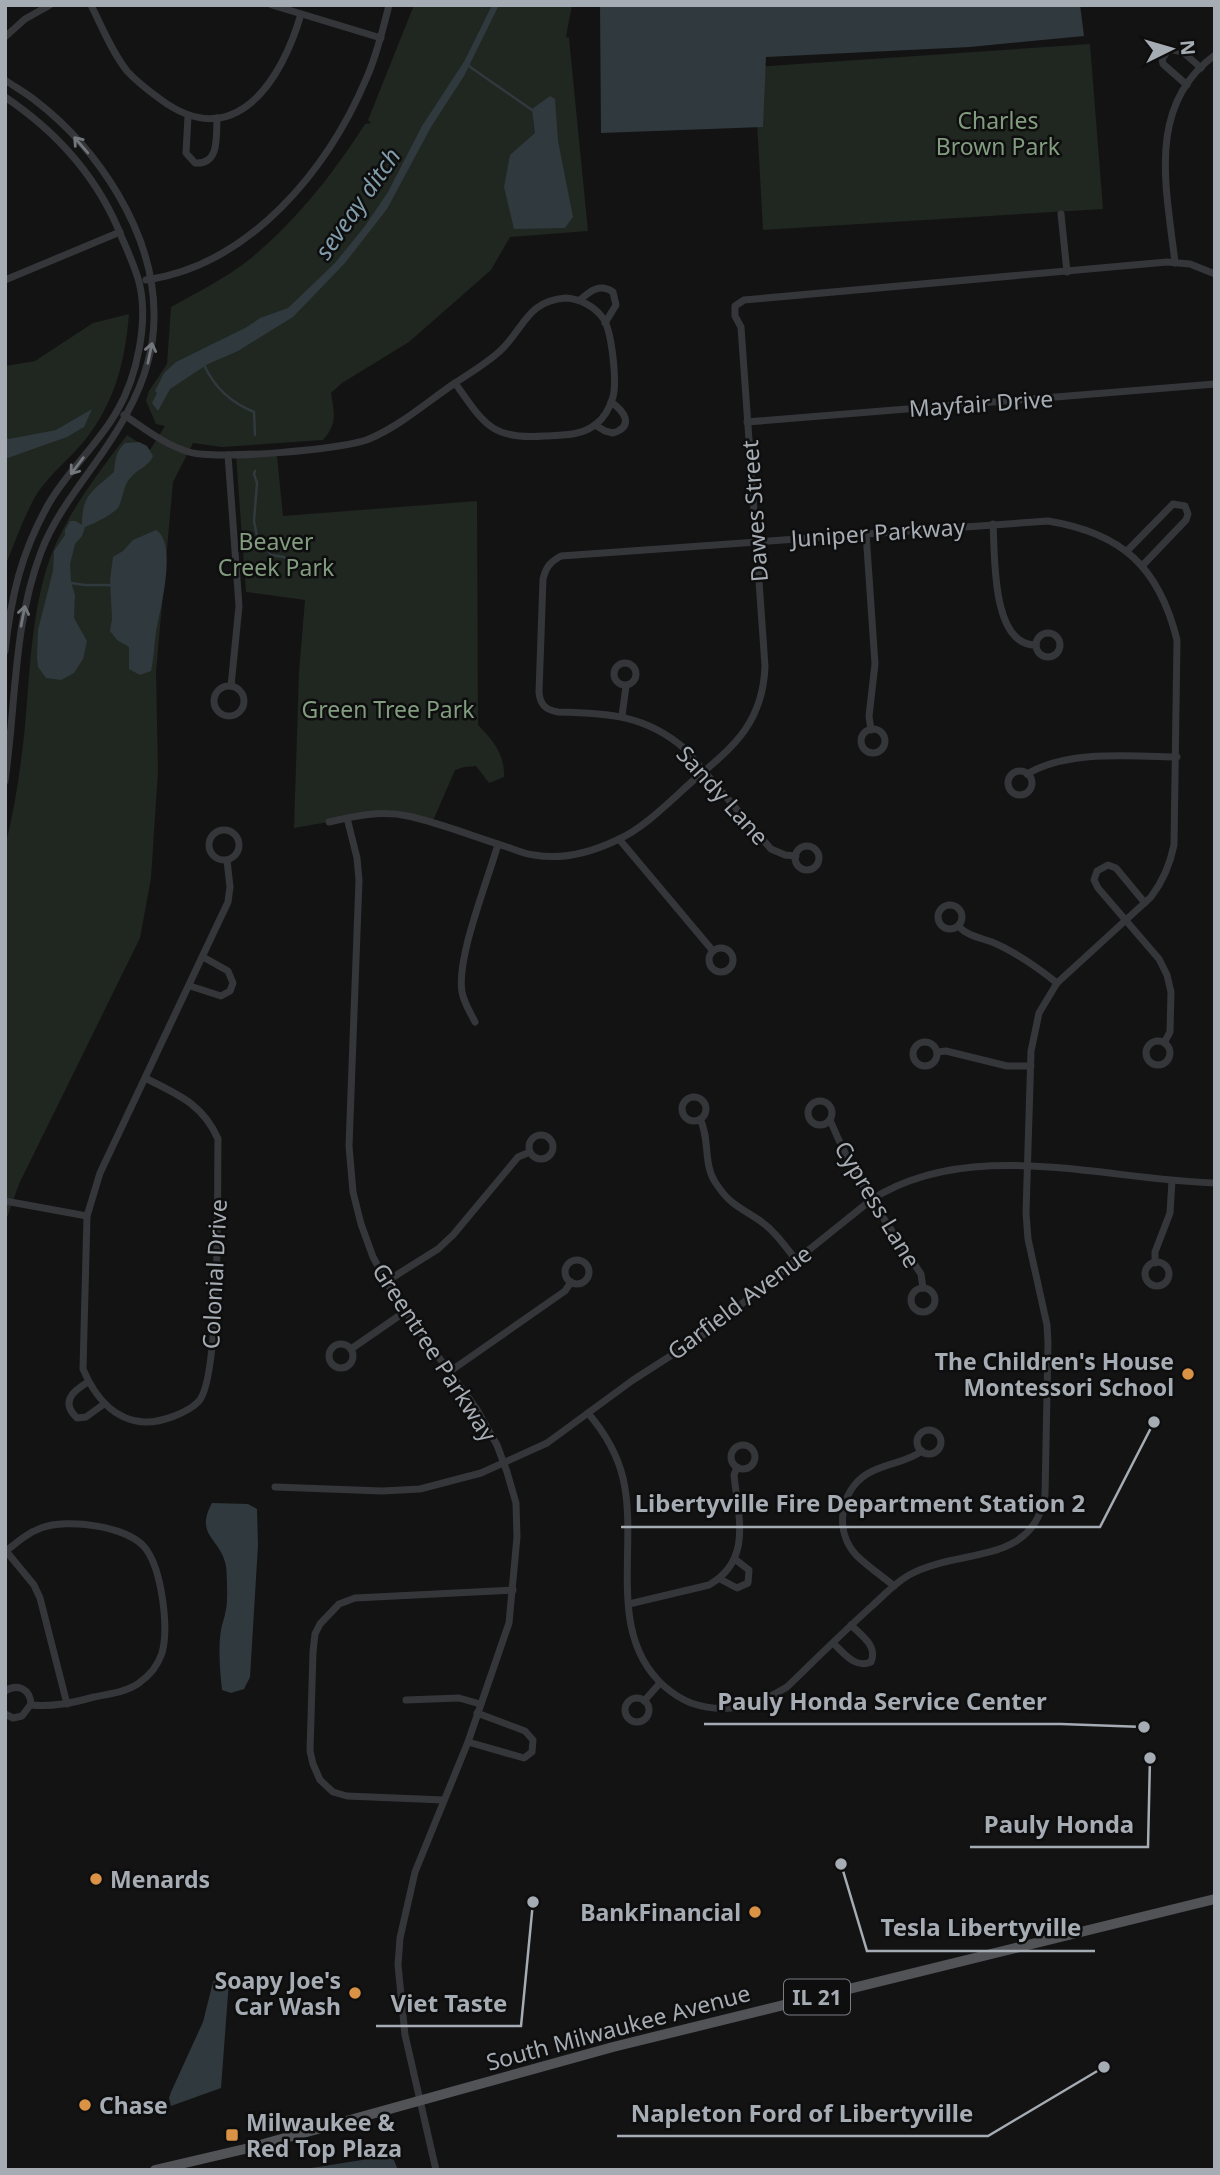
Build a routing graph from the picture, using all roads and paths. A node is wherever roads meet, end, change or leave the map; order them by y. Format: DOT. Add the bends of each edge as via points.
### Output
graph roads {
  1 [pos="50,5"];
  2 [pos="91,5"];
  3 [pos="272,5"];
  4 [pos="389,5"];
  5 [pos="301,14"];
  6 [pos="5,37"];
  7 [pos="381,38"];
  8 [pos="1215,55"];
  9 [pos="1201,68"];
  10 [pos="5,80"];
  11 [pos="1187,85"];
  12 [pos="5,97"];
  13 [pos="188,116"];
  14 [pos="217,118"];
  15 [pos="1061,214"];
  16 [pos="120,232"];
  17 [pos="1175,263"];
  18 [pos="1067,272"];
  19 [pos="1215,274"];
  20 [pos="5,279"];
  21 [pos="150,279"];
  22 [pos="139,281"];
  23 [pos="580,300"];
  24 [pos="605,323"];
  25 [pos="455,383"];
  26 [pos="1215,384"];
  27 [pos="611,402"];
  28 [pos="117,411"];
  29 [pos="126,416"];
  30 [pos="747,422"];
  31 [pos="595,425"];
  32 [pos="228,455"];
  33 [pos="993,524"];
  34 [pos="866,533"];
  35 [pos="756,541"];
  36 [pos="1127,551"];
  37 [pos="1142,566"];
  38 [pos="545,570"];
  39 [pos="1036,645"];
  40 [pos="5,651"];
  41 [pos="231,686"];
  42 [pos="626,686"];
  43 [pos="622,716"];
  44 [pos="871,730"];
  45 [pos="7,752"];
  46 [pos="1177,757"];
  47 [pos="705,772"];
  48 [pos="1027,774"];
  49 [pos="5,782"];
  50 [pos="347,818"];
  51 [pos="329,822"];
  52 [pos="619,839"];
  53 [pos="498,844"];
  54 [pos="796,856"];
  55 [pos="227,860"];
  56 [pos="1145,903"];
  57 [pos="1127,921"];
  58 [pos="958,926"];
  59 [pos="713,951"];
  60 [pos="203,957"];
  61 [pos="1057,983"];
  62 [pos="190,986"];
  63 [pos="475,1022"];
  64 [pos="1164,1043"];
  65 [pos="937,1052"];
  66 [pos="1031,1066"];
  67 [pos="145,1078"];
  68 [pos="699,1119"];
  69 [pos="830,1120"];
  70 [pos="530,1152"];
  71 [pos="1028,1166"];
  72 [pos="1172,1181"];
  73 [pos="1215,1183"];
  74 [pos="5,1200"];
  75 [pos="871,1200"];
  76 [pos="87,1216"];
  77 [pos="796,1260"];
  78 [pos="1155,1263"];
  79 [pos="387,1281"];
  80 [pos="571,1282"];
  81 [pos="923,1289"];
  82 [pos="406,1311"];
  83 [pos="351,1349"];
  84 [pos="450,1372"];
  85 [pos="88,1382"];
  86 [pos="104,1404"];
  87 [pos="588,1413"];
  88 [pos="922,1451"];
  89 [pos="504,1463"];
  90 [pos="737,1467"];
  91 [pos="275,1487"];
  92 [pos="6,1551"];
  93 [pos="736,1560"];
  94 [pos="720,1578"];
  95 [pos="894,1586"];
  96 [pos="513,1590"];
  97 [pos="629,1604"];
  98 [pos="852,1625"];
  99 [pos="833,1643"];
  100 [pos="660,1683"];
  101 [pos="5,1690"];
  102 [pos="406,1700"];
  103 [pos="644,1701"];
  104 [pos="67,1704"];
  105 [pos="480,1704"];
  106 [pos="31,1705"];
  107 [pos="477,1713"];
  108 [pos="5,1714"];
  109 [pos="468,1742"];
  110 [pos="443,1800"];
  111 [pos="1215,1899"];
  112 [pos="420,2101"];
  113 [pos="155,2170"];
  114 [pos="436,2170"];
  1 -- 6 [label="street" via="24,19"];
  2 -- 13 [label="street" via="126,69"];
  3 -- 5 [label="street"];
  4 -- 7 [label="street"];
  5 -- 7 [label="street"];
  5 -- 14 [label="street" via="286,55 264,92 241,111"];
  7 -- 21 [label="street" via="349,114 290,197 242,242 213,260"];
  8 -- 9 [label="street"];
  9 -- 11 [label="street"];
  9 -- 11 [label="street" via="1183,52 1165,52 1163,64"];
  21 -- 10 [label="street, one-way" via="136,233 100,169 55,118"];
  11 -- 17 [label="street" via="1172,111 1164,154"];
  12 -- 16 [label="street" via="71,154"];
  13 -- 14 [label="street"];
  13 -- 14 [label="street" via="186,153 195,163 211,160 214,154"];
  15 -- 18 [label="street"];
  16 -- 20 [label="street"];
  16 -- 22 [label="street"];
  17 -- 18 [label="street, Dawes Street"];
  17 -- 19 [label="street, Dawes Street"];
  18 -- 30 [label="street, Dawes Street" via="744,300 735,306 735,316 741,327"];
  21 -- 22 [label="street"];
  29 -- 21 [label="street, one-way" via="146,370 152,342 155,315"];
  22 -- 28 [label="street" via="140,341"];
  23 -- 24 [label="street"];
  23 -- 24 [label="street" via="599,288 613,292 616,305"];
  23 -- 25 [label="street" via="556,299 533,309 498,353"];
  24 -- 27 [label="street" via="613,376"];
  25 -- 31 [label="street" via="482,420 506,436 572,435"];
  25 -- 32 [label="street" via="386,430 358,443"];
  26 -- 30 [label="street, Mayfair Drive"];
  27 -- 31 [label="street"];
  27 -- 31 [label="street" via="625,415 623,426 612,433"];
  28 -- 29 [label="street"];
  28 -- 40 [label="street, one-way" via="50,502 35,531 17,576"];
  29 -- 32 [label="street" via="181,450"];
  45 -- 29 [label="street, one-way" via="19,638 35,568 64,506"];
  30 -- 35 [label="street, Dawes Street"];
  32 -- 41 [label="street" via="239,599"];
  33 -- 34 [label="street, Juniper Parkway"];
  33 -- 36 [label="street, Juniper Parkway" via="1071,525 1091,530"];
  33 -- 39 [label="street" via="1002,617 1019,640"];
  34 -- 35 [label="street, Juniper Parkway"];
  34 -- 44 [label="street" via="875,664"];
  35 -- 38 [label="street, Juniper Parkway" via="561,556"];
  35 -- 47 [label="street, Dawes Street" via="765,684 754,719 742,737"];
  36 -- 37 [label="street, Juniper Parkway"];
  36 -- 37 [label="street" via="1173,504 1185,506 1186,520"];
  37 -- 46 [label="street, Juniper Parkway" via="1161,594 1177,640"];
  38 -- 43 [label="street, Sandy Lane" via="540,701 548,710 558,712"];
  41 -- 41 [label="street" via="219,690 214,698 216,707 227,716 240,710 244,701 241,692"];
  42 -- 43 [label="street"];
  43 -- 47 [label="street, Sandy Lane" via="669,735"];
  45 -- 49 [label="street"];
  46 -- 48 [label="street" via="1068,760"];
  46 -- 56 [label="street, Juniper Parkway" via="1174,845 1161,883"];
  47 -- 52 [label="street, Dawes Street"];
  47 -- 54 [label="street, Sandy Lane" via="771,849"];
  50 -- 51 [label="street, Dawes Street"];
  50 -- 53 [label="street, Dawes Street" via="374,813 408,816"];
  50 -- 79 [label="street, Greentree Parkway" via="359,880 350,1169 362,1224"];
  52 -- 53 [label="street, Dawes Street" via="557,856 533,855"];
  52 -- 59 [label="street"];
  53 -- 63 [label="street" via="462,967 461,989"];
  55 -- 55 [label="street, Colonial Drive" via="235,855 238,841 233,833 219,831 209,846 217,859"];
  55 -- 60 [label="street, Colonial Drive" via="228,902"];
  56 -- 57 [label="street, Juniper Parkway"];
  56 -- 57 [label="street" via="1116,869 1100,868 1096,884"];
  57 -- 61 [label="street, Juniper Parkway"];
  57 -- 64 [label="street" via="1167,975 1170,1032"];
  58 -- 61 [label="street" via="966,934 1018,955"];
  60 -- 62 [label="street, Colonial Drive"];
  60 -- 62 [label="street" via="228,971 233,983 230,991 221,996"];
  61 -- 66 [label="street, Juniper Parkway" via="1039,1013"];
  62 -- 67 [label="street, Colonial Drive"];
  65 -- 66 [label="street" via="1007,1066"];
  66 -- 71 [label="street, Juniper Parkway"];
  67 -- 76 [label="street, Colonial Drive" via="100,1173"];
  67 -- 86 [label="street, Colonial Drive" via="190,1101 211,1121 218,1139 216,1284 208,1373 200,1400 160,1421 127,1418"];
  68 -- 77 [label="street" via="713,1178 726,1197 775,1233"];
  69 -- 75 [label="street, Cypress Lane"];
  70 -- 79 [label="street" via="518,1157 453,1236"];
  71 -- 72 [label="street, Garfield Avenue"];
  71 -- 75 [label="street, Garfield Avenue" via="923,1175"];
  71 -- 95 [label="street, Juniper Parkway" via="1028,1239 1048,1343 1043,1510 1020,1541 922,1569"];
  72 -- 73 [label="street, Garfield Avenue"];
  72 -- 78 [label="street" via="1170,1213"];
  74 -- 76 [label="street"];
  75 -- 77 [label="street, Garfield Avenue"];
  75 -- 81 [label="street, Cypress Lane" via="921,1274"];
  76 -- 85 [label="street, Colonial Drive" via="82,1332"];
  77 -- 87 [label="street, Garfield Avenue" via="702,1335"];
  79 -- 82 [label="street, Greentree Parkway"];
  80 -- 84 [label="street" via="565,1291"];
  82 -- 83 [label="street"];
  82 -- 84 [label="street, Greentree Parkway"];
  84 -- 89 [label="street, Greentree Parkway"];
  85 -- 86 [label="street, Colonial Drive"];
  85 -- 86 [label="street" via="71,1393 70,1412 77,1418 86,1417"];
  87 -- 89 [label="street, Garfield Avenue" via="547,1443"];
  87 -- 97 [label="street" via="615,1451 623,1478"];
  88 -- 95 [label="street" via="912,1459 867,1474 845,1501 842,1516 848,1542 856,1555"];
  89 -- 91 [label="street, Garfield Avenue" via="420,1489"];
  89 -- 96 [label="street, Greentree Parkway" via="516,1503"];
  90 -- 93 [label="street" via="740,1537"];
  92 -- 104 [label="street" via="40,1598"];
  92 -- 104 [label="street" via="41,1528 68,1524 123,1532 142,1545 154,1562 164,1635 154,1669 138,1684"];
  93 -- 94 [label="street"];
  93 -- 94 [label="street" via="749,1570 748,1583 737,1588"];
  94 -- 97 [label="street"];
  95 -- 98 [label="street, Juniper Parkway"];
  96 -- 105 [label="street, Greentree Parkway" via="509,1623"];
  96 -- 110 [label="street" via="355,1598 339,1604 315,1634 310,1751 320,1780 347,1796"];
  97 -- 100 [label="street" via="635,1644 650,1674"];
  98 -- 99 [label="street, Juniper Parkway"];
  98 -- 99 [label="street" via="873,1648 871,1662 856,1663"];
  99 -- 100 [label="street, Juniper Parkway" via="786,1687 746,1706 698,1705"];
  100 -- 103 [label="street"];
  101 -- 106 [label="street" via="21,1688 29,1694"];
  102 -- 105 [label="street" via="459,1698"];
  104 -- 106 [label="street"];
  105 -- 107 [label="street, Greentree Parkway"];
  106 -- 108 [label="street" via="23,1716"];
  107 -- 109 [label="street, Greentree Parkway"];
  107 -- 109 [label="street" via="524,1731 533,1740 531,1752 524,1758 515,1757"];
  109 -- 110 [label="street, Greentree Parkway"];
  110 -- 112 [label="street, Greentree Parkway" via="410,1888 400,1938 405,2035"];
  111 -- 112 [label="main road, South Milwaukee Avenue / IL 21" via="613,2047"];
  112 -- 113 [label="main road, South Milwaukee Avenue / IL 21"];
  112 -- 114 [label="street, Greentree Parkway"];
}
